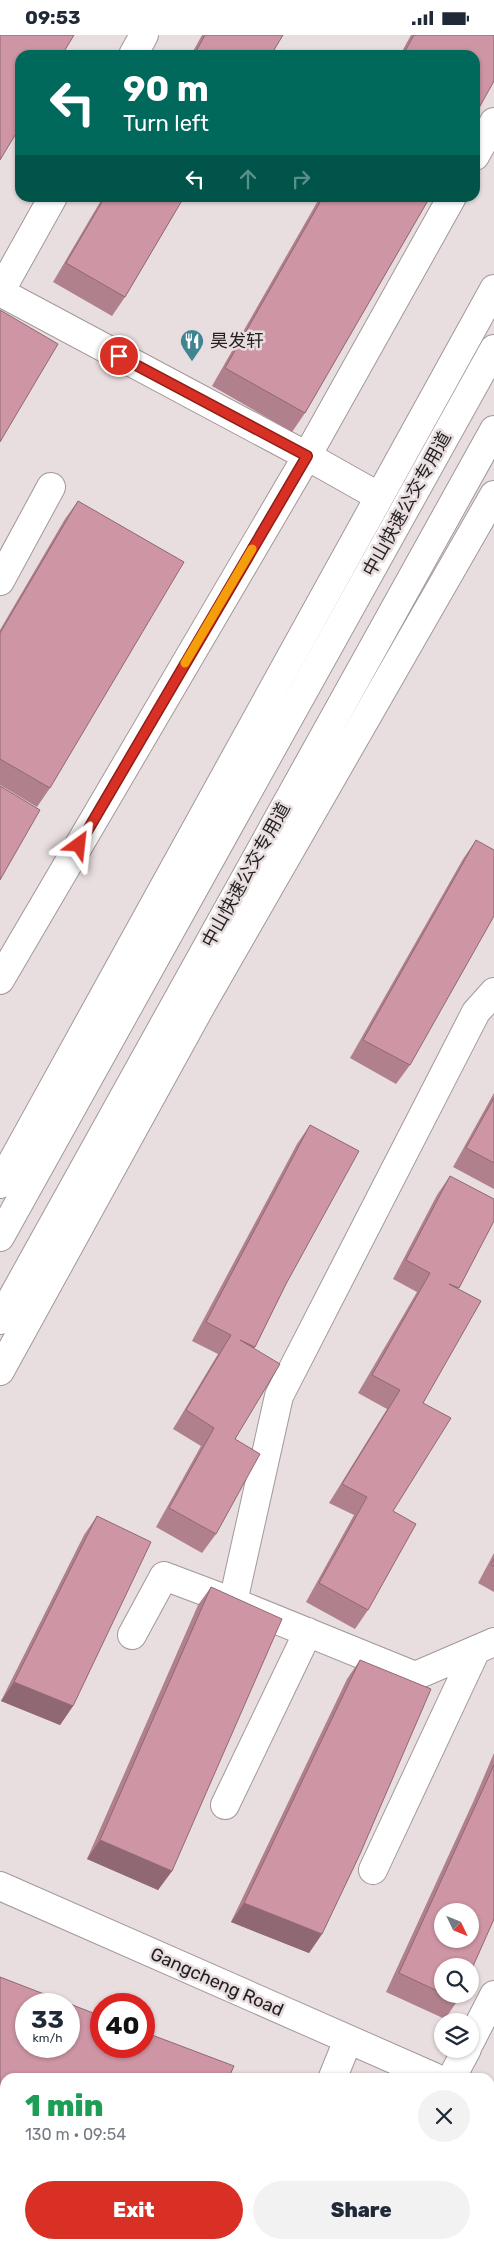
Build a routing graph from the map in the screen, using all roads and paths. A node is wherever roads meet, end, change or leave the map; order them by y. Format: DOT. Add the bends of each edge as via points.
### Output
graph roads {
  1 [pos="144,35"];
  2 [pos="136,50"];
  3 [pos="494,122"];
  4 [pos="480,147"];
  5 [pos="50,202"];
  6 [pos="449,202"];
  7 [pos="494,289"];
  8 [pos="0,292"];
  9 [pos="494,349"];
  10 [pos="494,430"];
  11 [pos="307,456"];
  12 [pos="51,487"];
  13 [pos="494,495"];
  14 [pos="378,496"];
  15 [pos="0,581"];
  16 [pos="0,980"];
  17 [pos="494,992"];
  18 [pos="3,1171"];
  19 [pos="0,1237"];
  20 [pos="0,1320"];
  21 [pos="0,1371"];
  22 [pos="233,1601"];
  23 [pos="308,1632"];
  24 [pos="132,1635"];
  25 [pos="485,1646"];
  26 [pos="225,1805"];
  27 [pos="373,1870"];
  28 [pos="0,1886"];
  29 [pos="494,1995"];
  30 [pos="479,2024"];
  31 [pos="348,2041"];
  32 [pos="462,2058"];
  33 [pos="335,2073"];
  34 [pos="424,2073"];
  35 [pos="454,2073"];
  1 -- 2 [label="street"];
  3 -- 4 [label="street"];
  5 -- 8 [label="street"];
  6 -- 11 [label="street"];
  7 -- 14 [label="street"];
  8 -- 11 [label="street"];
  9 -- 19 [label="street, 中山快速公交专用道"];
  10 -- 20 [label="street, 中山快速公交专用道"];
  11 -- 14 [label="street"];
  11 -- 16 [label="street"];
  12 -- 15 [label="street"];
  13 -- 21 [label="street" via="202,1004"];
  14 -- 18 [label="street"];
  17 -- 22 [label="street" via="476,1012 279,1396"];
  22 -- 23 [label="street"];
  22 -- 24 [label="street" via="164,1575"];
  23 -- 25 [label="street" via="416,1676"];
  23 -- 26 [label="street"];
  25 -- 27 [label="street"];
  28 -- 31 [label="street, Gangcheng Road"];
  29 -- 30 [label="street"];
  31 -- 33 [label="street"];
  31 -- 34 [label="street, Gangcheng Road"];
  32 -- 35 [label="street"];
}
